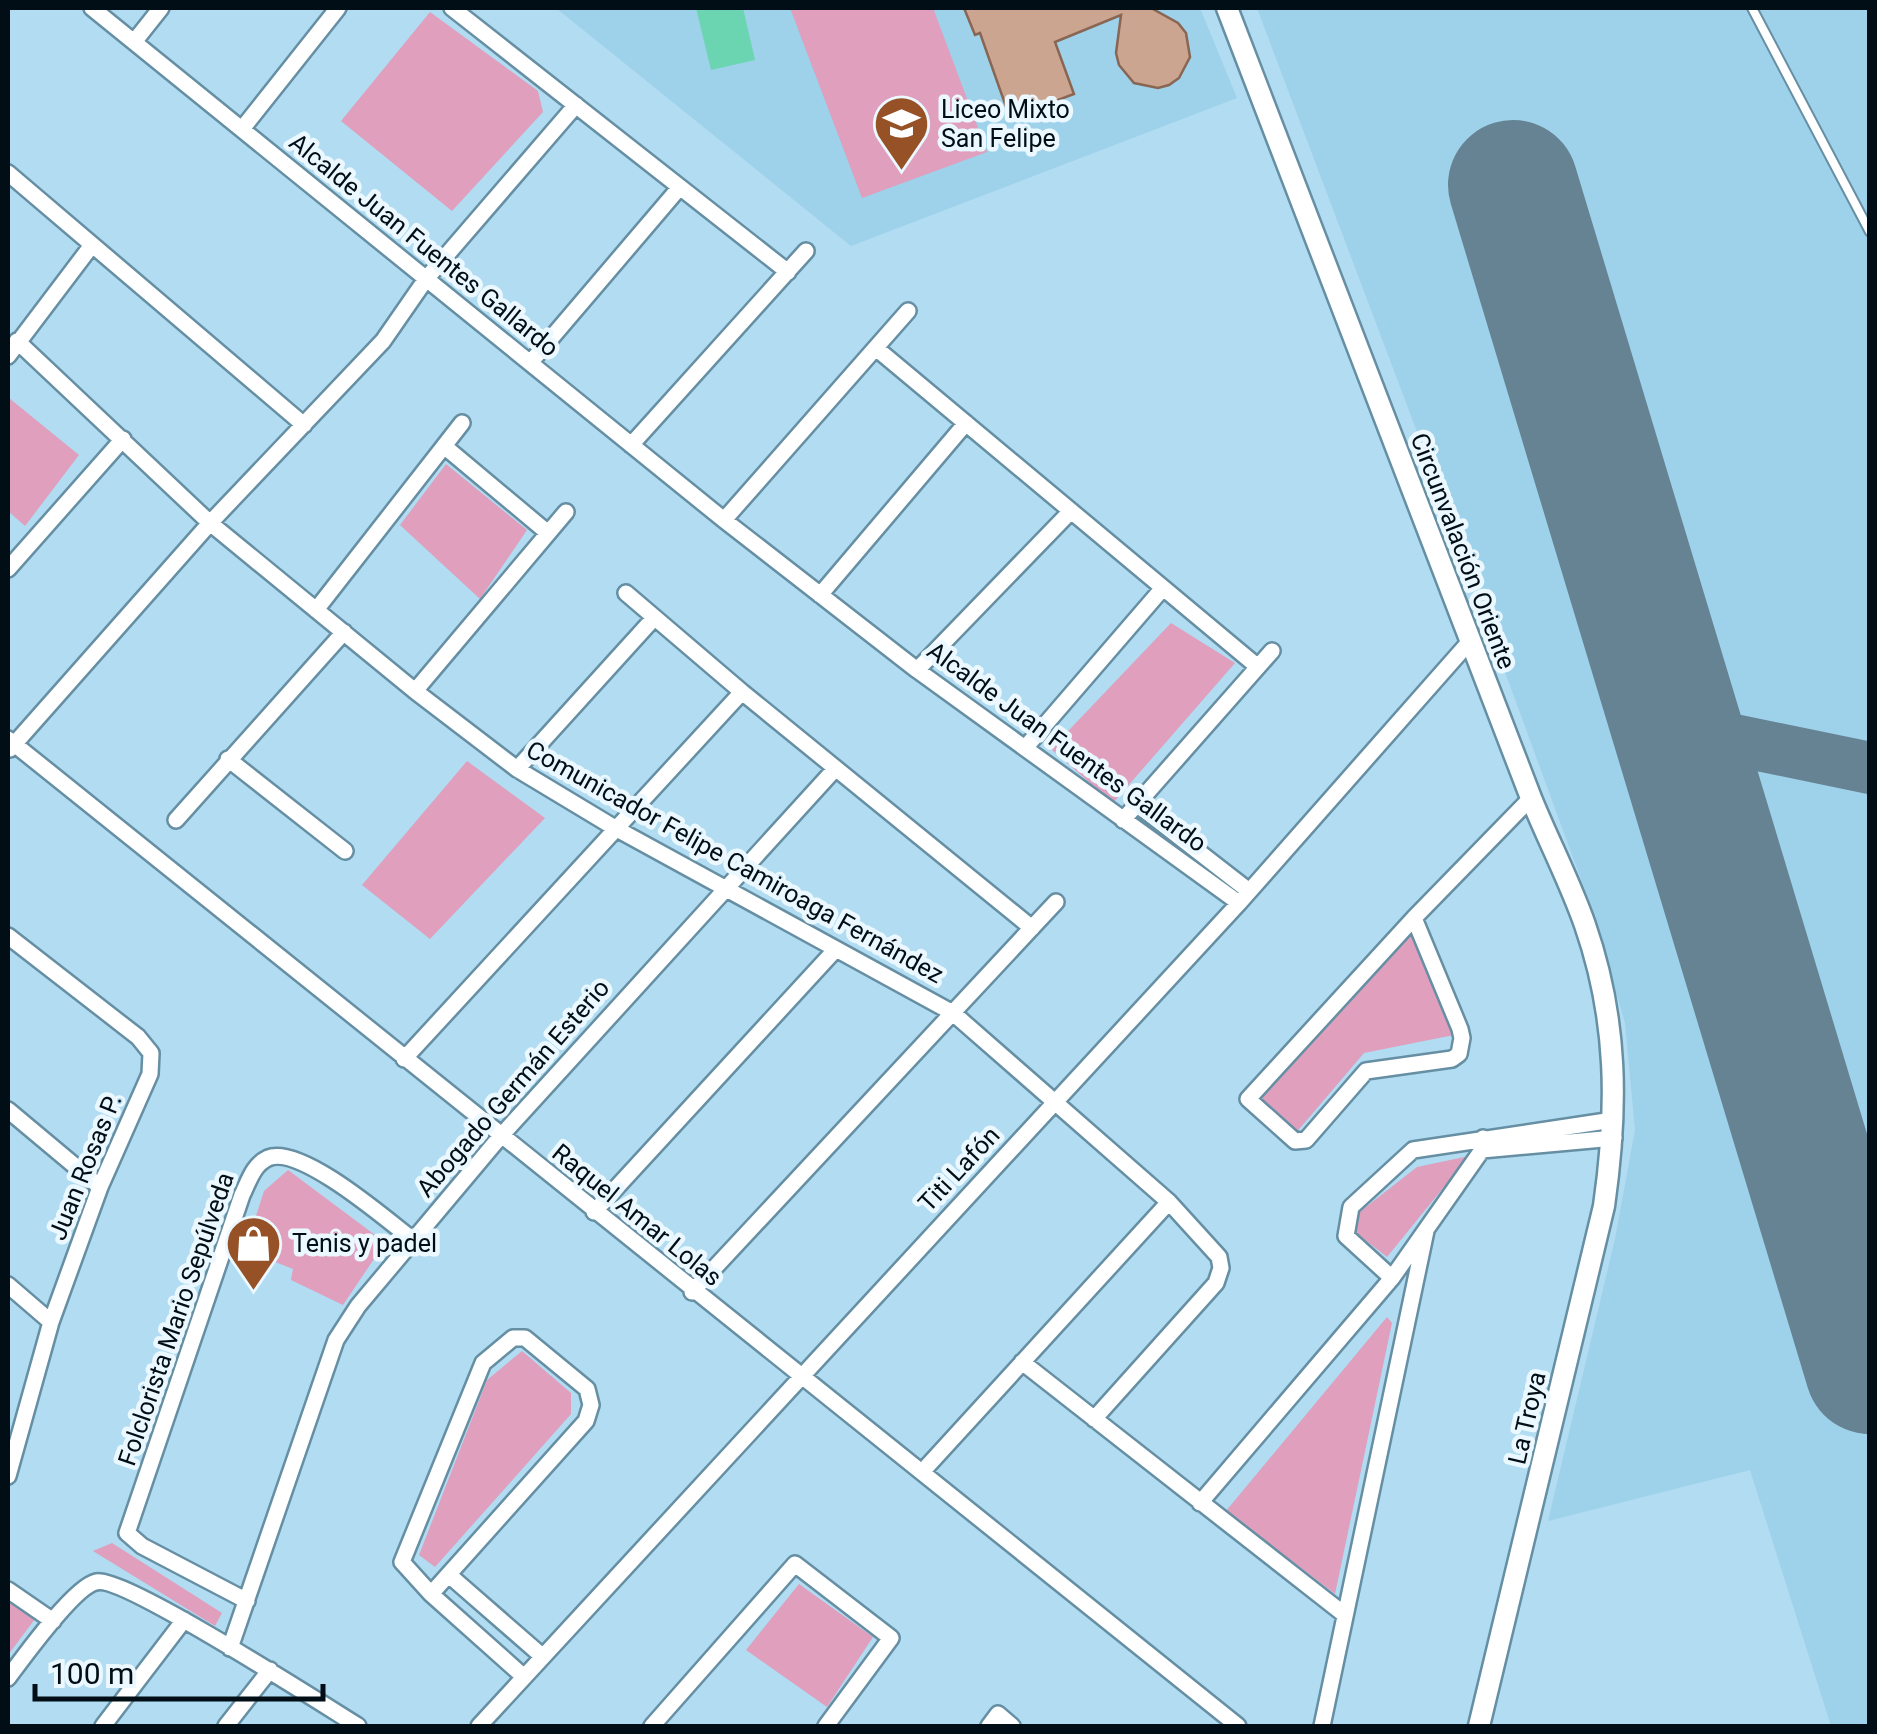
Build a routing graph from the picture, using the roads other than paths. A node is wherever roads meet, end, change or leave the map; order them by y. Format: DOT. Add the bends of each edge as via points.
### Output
graph roads {
  1 [pos="92,8"];
  2 [pos="161,8"];
  3 [pos="338,8"];
  4 [pos="452,8"];
  5 [pos="1227,8"];
  6 [pos="1752,8"];
  7 [pos="134,42"];
  8 [pos="576,105"];
  9 [pos="242,129"];
  10 [pos="8,173"];
  11 [pos="680,187"];
  12 [pos="1870,232"];
  13 [pos="92,245"];
  14 [pos="806,251"];
  15 [pos="788,272"];
  16 [pos="426,279"];
  17 [pos="908,311"];
  18 [pos="17,341"];
  19 [pos="876,349"];
  20 [pos="8,356"];
  21 [pos="530,363"];
  22 [pos="462,423"];
  23 [pos="966,423"];
  24 [pos="304,425"];
  25 [pos="123,438"];
  26 [pos="444,446"];
  27 [pos="632,446"];
  28 [pos="1071,511"];
  29 [pos="566,512"];
  30 [pos="724,520"];
  31 [pos="210,523"];
  32 [pos="548,533"];
  33 [pos="8,569"];
  34 [pos="1162,588"];
  35 [pos="626,593"];
  36 [pos="820,595"];
  37 [pos="316,610"];
  38 [pos="654,618"];
  39 [pos="344,632"];
  40 [pos="1471,640"];
  41 [pos="1272,651"];
  42 [pos="1258,667"];
  43 [pos="917,670"];
  44 [pos="415,691"];
  45 [pos="742,692"];
  46 [pos="10,745"];
  47 [pos="1025,748"];
  48 [pos="228,759"];
  49 [pos="835,768"];
  50 [pos="517,769"];
  51 [pos="1531,798"];
  52 [pos="1137,804"];
  53 [pos="176,820"];
  54 [pos="1123,820"];
  55 [pos="614,828"];
  56 [pos="345,851"];
  57 [pos="725,888"];
  58 [pos="1244,897"];
  59 [pos="1056,902"];
  60 [pos="1414,918"];
  61 [pos="1032,928"];
  62 [pos="8,936"];
  63 [pos="836,949"];
  64 [pos="953,1012"];
  65 [pos="404,1059"];
  66 [pos="1055,1102"];
  67 [pos="8,1110"];
  68 [pos="1613,1129"];
  69 [pos="500,1137"];
  70 [pos="1482,1144"];
  71 [pos="100,1186"];
  72 [pos="1169,1202"];
  73 [pos="594,1212"];
  74 [pos="1426,1231"];
  75 [pos="413,1240"];
  76 [pos="1392,1278"];
  77 [pos="8,1285"];
  78 [pos="692,1292"];
  79 [pos="51,1322"];
  80 [pos="1022,1362"];
  81 [pos="801,1379"];
  82 [pos="1094,1418"];
  83 [pos="12,1453"];
  84 [pos="922,1472"];
  85 [pos="8,1476"];
  86 [pos="1200,1503"];
  87 [pos="448,1575"];
  88 [pos="8,1590"];
  89 [pos="431,1594"];
  90 [pos="247,1600"];
  91 [pos="1345,1615"];
  92 [pos="184,1620"];
  93 [pos="52,1621"];
  94 [pos="230,1648"];
  95 [pos="542,1656"];
  96 [pos="270,1670"];
  97 [pos="523,1676"];
  98 [pos="8,1678"];
  99 [pos="993,1720"];
  100 [pos="103,1726"];
  101 [pos="226,1726"];
  102 [pos="356,1726"];
  103 [pos="479,1726"];
  104 [pos="652,1726"];
  105 [pos="826,1726"];
  106 [pos="1012,1726"];
  107 [pos="1238,1726"];
  108 [pos="1322,1726"];
  109 [pos="1479,1726"];
  1 -- 7 [label="street, Alcalde Juan Fuentes Gallardo"];
  2 -- 7 [label="street"];
  3 -- 9 [label="street"];
  4 -- 8 [label="street"];
  5 -- 40 [label="street, Circunvalación Oriente"];
  6 -- 12 [label="lane"];
  7 -- 9 [label="street, Alcalde Juan Fuentes Gallardo"];
  8 -- 11 [label="street"];
  8 -- 16 [label="street"];
  9 -- 16 [label="street, Alcalde Juan Fuentes Gallardo"];
  10 -- 13 [label="street"];
  11 -- 15 [label="street"];
  11 -- 21 [label="street"];
  13 -- 18 [label="street"];
  13 -- 24 [label="street"];
  14 -- 15 [label="street"];
  15 -- 27 [label="street"];
  16 -- 21 [label="street, Alcalde Juan Fuentes Gallardo"];
  16 -- 24 [label="street" via="383,341"];
  17 -- 19 [label="street"];
  18 -- 20 [label="street"];
  18 -- 25 [label="street, Comunicador Felipe Camiroaga Fernández"];
  19 -- 23 [label="street"];
  19 -- 30 [label="street"];
  21 -- 27 [label="street, Alcalde Juan Fuentes Gallardo"];
  22 -- 26 [label="street"];
  23 -- 28 [label="street"];
  23 -- 36 [label="street"];
  24 -- 31 [label="street"];
  25 -- 31 [label="street, Comunicador Felipe Camiroaga Fernández"];
  25 -- 33 [label="street"];
  26 -- 32 [label="street"];
  26 -- 37 [label="street"];
  27 -- 30 [label="street, Alcalde Juan Fuentes Gallardo"];
  28 -- 34 [label="street"];
  28 -- 43 [label="street"];
  29 -- 32 [label="street"];
  30 -- 36 [label="street, Alcalde Juan Fuentes Gallardo"];
  31 -- 37 [label="street, Comunicador Felipe Camiroaga Fernández"];
  31 -- 46 [label="street"];
  32 -- 44 [label="street"];
  34 -- 42 [label="street"];
  34 -- 47 [label="street"];
  35 -- 38 [label="street"];
  36 -- 43 [label="street, Alcalde Juan Fuentes Gallardo"];
  37 -- 39 [label="street, Comunicador Felipe Camiroaga Fernández"];
  38 -- 45 [label="street"];
  38 -- 50 [label="street"];
  39 -- 44 [label="street, Comunicador Felipe Camiroaga Fernández"];
  39 -- 48 [label="street"];
  40 -- 51 [label="street, Circunvalación Oriente"];
  40 -- 58 [label="street, Titi Lafón"];
  41 -- 42 [label="street"];
  42 -- 52 [label="street"];
  43 -- 47 [label="street, Alcalde Juan Fuentes Gallardo"];
  44 -- 50 [label="street, Comunicador Felipe Camiroaga Fernández"];
  45 -- 49 [label="street"];
  45 -- 55 [label="street"];
  46 -- 65 [label="street, Raquel Amar Lolas"];
  47 -- 54 [label="street, Alcalde Juan Fuentes Gallardo"];
  48 -- 53 [label="street"];
  48 -- 56 [label="street"];
  49 -- 57 [label="street, Abogado Germán Esterio"];
  49 -- 61 [label="street"];
  50 -- 55 [label="street, Comunicador Felipe Camiroaga Fernández"];
  51 -- 60 [label="street"];
  51 -- 68 [label="street, Circunvalación Oriente" via="1594,954 1611,1036"];
  52 -- 54 [label="street"];
  52 -- 58 [label="street, Alcalde Juan Fuentes Gallardo"];
  54 -- 58 [label="street, Alcalde Juan Fuentes Gallardo"];
  55 -- 57 [label="street, Comunicador Felipe Camiroaga Fernández"];
  55 -- 65 [label="street"];
  57 -- 63 [label="street, Comunicador Felipe Camiroaga Fernández"];
  57 -- 69 [label="street, Abogado Germán Esterio"];
  58 -- 66 [label="street, Titi Lafón"];
  59 -- 61 [label="street"];
  60 -- 60 [label="street" via="1460,1030 1459,1054 1366,1071 1306,1140 1295,1141 1248,1099"];
  61 -- 64 [label="street"];
  62 -- 71 [label="street, Juan Rosas P." via="150,1053 150,1074"];
  63 -- 64 [label="street, Comunicador Felipe Camiroaga Fernández"];
  63 -- 73 [label="street"];
  64 -- 66 [label="street, Comunicador Felipe Camiroaga Fernández"];
  64 -- 78 [label="street"];
  65 -- 69 [label="street, Raquel Amar Lolas"];
  66 -- 72 [label="street, Comunicador Felipe Camiroaga Fernández"];
  66 -- 81 [label="street, Titi Lafón"];
  67 -- 71 [label="street"];
  68 -- 70 [label="street"];
  68 -- 109 [label="street, La Troya" via="1604,1206"];
  69 -- 73 [label="street, Raquel Amar Lolas"];
  69 -- 75 [label="street, Abogado Germán Esterio"];
  70 -- 74 [label="street"];
  70 -- 76 [label="street" via="1414,1150 1351,1207 1346,1236"];
  71 -- 79 [label="street, Juan Rosas P."];
  72 -- 80 [label="street"];
  72 -- 82 [label="street, Comunicador Felipe Camiroaga Fernández" via="1219,1257 1216,1283"];
  73 -- 78 [label="street, Raquel Amar Lolas"];
  74 -- 76 [label="street"];
  74 -- 91 [label="street"];
  75 -- 90 [label="street, Abogado Germán Esterio" via="336,1340"];
  75 -- 90 [label="street, Folclorista Mario Sepúlveda" via="290,1156 271,1156 256,1167 242,1195 128,1533"];
  76 -- 86 [label="street"];
  77 -- 79 [label="street"];
  78 -- 81 [label="street, Raquel Amar Lolas"];
  79 -- 83 [label="street, Juan Rosas P."];
  80 -- 82 [label="street"];
  80 -- 84 [label="street"];
  81 -- 84 [label="street, Raquel Amar Lolas"];
  81 -- 95 [label="street, Titi Lafón"];
  82 -- 86 [label="street"];
  83 -- 85 [label="street, Juan Rosas P."];
  84 -- 107 [label="street, Raquel Amar Lolas"];
  86 -- 91 [label="street"];
  87 -- 89 [label="street"];
  87 -- 89 [label="street" via="586,1421 587,1389 525,1338 513,1338 483,1363 402,1562"];
  87 -- 95 [label="street"];
  88 -- 93 [label="street"];
  89 -- 97 [label="street"];
  90 -- 94 [label="street, Abogado Germán Esterio"];
  91 -- 108 [label="street"];
  92 -- 93 [label="street" via="104,1580 90,1584"];
  92 -- 94 [label="street"];
  92 -- 100 [label="street"];
  93 -- 98 [label="street"];
  94 -- 96 [label="street"];
  95 -- 97 [label="street, Titi Lafón"];
  96 -- 101 [label="street"];
  96 -- 102 [label="street"];
  97 -- 103 [label="street, Titi Lafón"];
  99 -- 106 [label="street"];
  104 -- 105 [label="street" via="796,1564 890,1638"];
}
